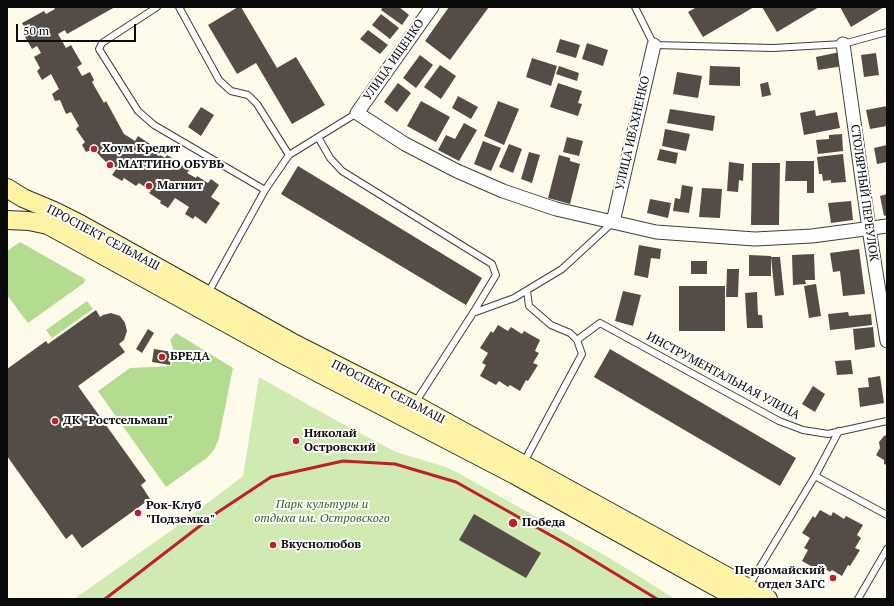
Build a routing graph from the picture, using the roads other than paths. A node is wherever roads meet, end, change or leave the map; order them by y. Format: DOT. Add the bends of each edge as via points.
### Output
graph roads {
  1 [pos="157,7"];
  2 [pos="179,7"];
  3 [pos="432,7"];
  4 [pos="635,7"];
  5 [pos="887,32"];
  6 [pos="654,44"];
  7 [pos="843,44"];
  8 [pos="357,113"];
  9 [pos="318,137"];
  10 [pos="289,155"];
  11 [pos="7,188"];
  12 [pos="264,190"];
  13 [pos="7,220"];
  14 [pos="613,222"];
  15 [pos="887,226"];
  16 [pos="869,229"];
  17 [pos="527,291"];
  18 [pos="207,295"];
  19 [pos="473,313"];
  20 [pos="577,340"];
  21 [pos="887,341"];
  22 [pos="415,405"];
  23 [pos="887,421"];
  24 [pos="839,431"];
  25 [pos="524,464"];
  26 [pos="815,476"];
  27 [pos="887,515"];
  28 [pos="887,550"];
  29 [pos="743,593"];
  30 [pos="768,599"];
  31 [pos="858,599"];
  1 -- 12 [label="lane" via="102,43 99,49 138,111 154,125"];
  2 -- 10 [label="lane" via="219,80 231,91 248,95 257,104"];
  3 -- 8 [label="street, УЛИЦА ИЩЕНКО"];
  4 -- 6 [label="lane"];
  5 -- 7 [label="lane"];
  6 -- 7 [label="lane" via="773,48"];
  6 -- 14 [label="street, УЛИЦА ИВАХНЕНКО"];
  7 -- 16 [label="street, СТОЛЯРНЫЙ ПЕРЕУЛОК"];
  8 -- 9 [label="lane"];
  8 -- 14 [label="street" via="405,144 503,191 556,210"];
  9 -- 10 [label="lane"];
  9 -- 19 [label="lane" via="330,158 342,171 492,264 496,274"];
  10 -- 12 [label="lane"];
  11 -- 18 [label="main road, ПРОСПЕКТ СЕЛЬМАШ" via="80,224"];
  12 -- 18 [label="lane"];
  13 -- 29 [label="main road, ПРОСПЕКТ СЕЛЬМАШ" via="48,224 288,357"];
  14 -- 16 [label="street" via="656,232 755,239"];
  14 -- 17 [label="lane" via="562,269"];
  15 -- 16 [label="street"];
  16 -- 21 [label="street, СТОЛЯРНЫЙ ПЕРЕУЛОК"];
  17 -- 19 [label="lane"];
  17 -- 20 [label="lane" via="529,306 551,325 570,333"];
  18 -- 22 [label="main road, ПРОСПЕКТ СЕЛЬМАШ" via="295,344"];
  19 -- 22 [label="lane"];
  20 -- 24 [label="lane, ИНСТРУМЕНТАЛЬНАЯ УЛИЦА" via="600,323 779,421 803,430 828,434"];
  20 -- 25 [label="lane" via="582,354"];
  22 -- 25 [label="main road, ПРОСПЕКТ СЕЛЬМАШ"];
  23 -- 24 [label="lane, ИНСТРУМЕНТАЛЬНАЯ УЛИЦА"];
  24 -- 26 [label="lane"];
  25 -- 29 [label="main road, ПРОСПЕКТ СЕЛЬМАШ"];
  26 -- 27 [label="lane"];
  26 -- 29 [label="lane"];
  28 -- 31 [label="lane"];
  29 -- 30 [label="main road, ПРОСПЕКТ СЕЛЬМАШ"];
}
